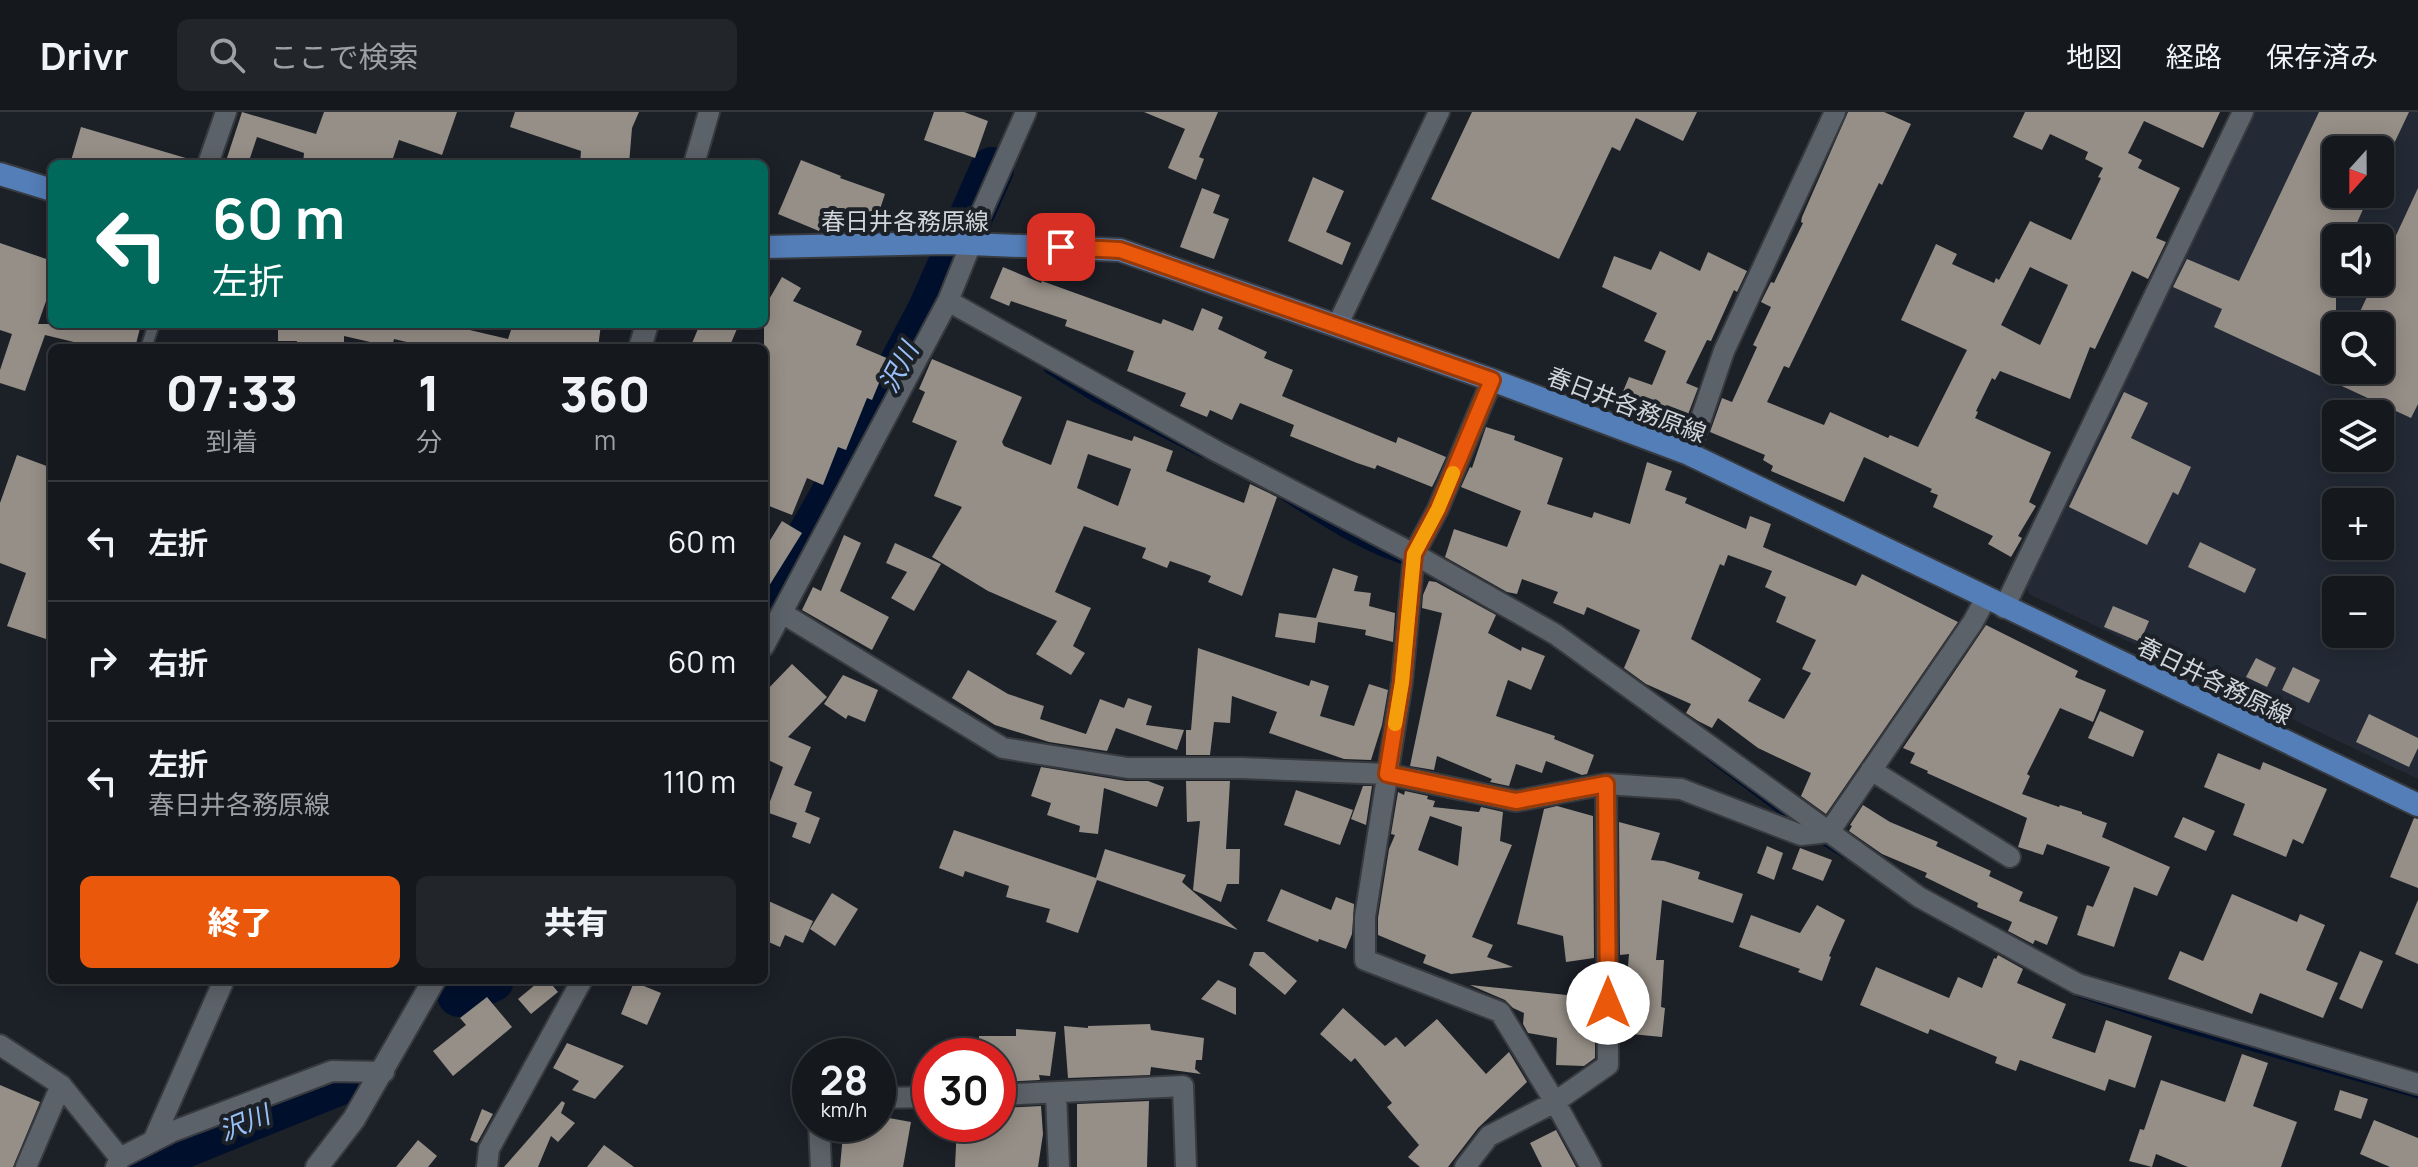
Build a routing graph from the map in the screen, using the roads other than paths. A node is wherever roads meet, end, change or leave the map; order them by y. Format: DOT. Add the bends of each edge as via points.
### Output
graph roads {
  1 [pos="226,112"];
  2 [pos="709,112"];
  3 [pos="1026,112"];
  4 [pos="1439,112"];
  5 [pos="1835,112"];
  6 [pos="2243,112"];
  7 [pos="209,160"];
  8 [pos="695,160"];
  9 [pos="0,174"];
  10 [pos="48,189"];
  11 [pos="971,244"];
  12 [pos="768,247"];
  13 [pos="948,301"];
  14 [pos="1338,324"];
  15 [pos="1492,380"];
  16 [pos="1689,454"];
  17 [pos="1414,554"];
  18 [pos="1995,603"];
  19 [pos="782,613"];
  20 [pos="768,639"];
  21 [pos="1871,770"];
  22 [pos="1387,774"];
  23 [pos="1606,784"];
  24 [pos="2418,805"];
  25 [pos="1829,832"];
  26 [pos="2010,857"];
  27 [pos="222,984"];
  28 [pos="435,984"];
  29 [pos="580,984"];
  30 [pos="0,1045"];
  31 [pos="384,1072"];
  32 [pos="2418,1084"];
  33 [pos="61,1085"];
  34 [pos="1056,1094"];
  35 [pos="1016,1095"];
  36 [pos="1555,1102"];
  37 [pos="153,1141"];
  38 [pos="820,1142"];
  39 [pos="118,1162"];
  40 [pos="26,1167"];
  41 [pos="317,1167"];
  42 [pos="487,1167"];
  43 [pos="821,1167"];
  44 [pos="1059,1167"];
  45 [pos="1186,1167"];
  46 [pos="1465,1167"];
  47 [pos="1591,1167"];
  1 -- 7 [label="street"];
  2 -- 8 [label="street"];
  3 -- 11 [label="street"];
  4 -- 14 [label="street"];
  5 -- 16 [label="street" via="1724,351"];
  6 -- 18 [label="street"];
  9 -- 10 [label="main road"];
  11 -- 12 [label="main road, 春日井各務原線"];
  11 -- 13 [label="street"];
  11 -- 14 [label="main road, 春日井各務原線" via="1120,250"];
  13 -- 17 [label="street"];
  13 -- 19 [label="street"];
  14 -- 15 [label="main road, 春日井各務原線"];
  15 -- 16 [label="main road, 春日井各務原線"];
  15 -- 17 [label="street"];
  16 -- 18 [label="main road, 春日井各務原線"];
  17 -- 22 [label="street"];
  17 -- 25 [label="street" via="1555,634"];
  18 -- 21 [label="street" via="1973,622"];
  18 -- 24 [label="main road, 春日井各務原線"];
  19 -- 20 [label="street"];
  19 -- 22 [label="street" via="1003,748 1128,768"];
  21 -- 25 [label="street"];
  21 -- 26 [label="street"];
  22 -- 23 [label="street" via="1516,801"];
  22 -- 36 [label="street" via="1365,917 1365,960 1500,1012"];
  23 -- 25 [label="street" via="1681,789 1801,835"];
  23 -- 36 [label="street" via="1608,1065"];
  25 -- 32 [label="street" via="1919,897 2078,984"];
  27 -- 37 [label="street"];
  28 -- 31 [label="street"];
  29 -- 42 [label="street" via="489,1149"];
  30 -- 33 [label="street"];
  31 -- 37 [label="street" via="332,1071"];
  31 -- 41 [label="street"];
  33 -- 39 [label="street"];
  33 -- 40 [label="street"];
  34 -- 35 [label="street"];
  34 -- 44 [label="street"];
  34 -- 45 [label="street" via="1183,1086"];
  36 -- 46 [label="street" via="1489,1136"];
  36 -- 47 [label="street"];
  37 -- 39 [label="street"];
  38 -- 43 [label="street"];
}
